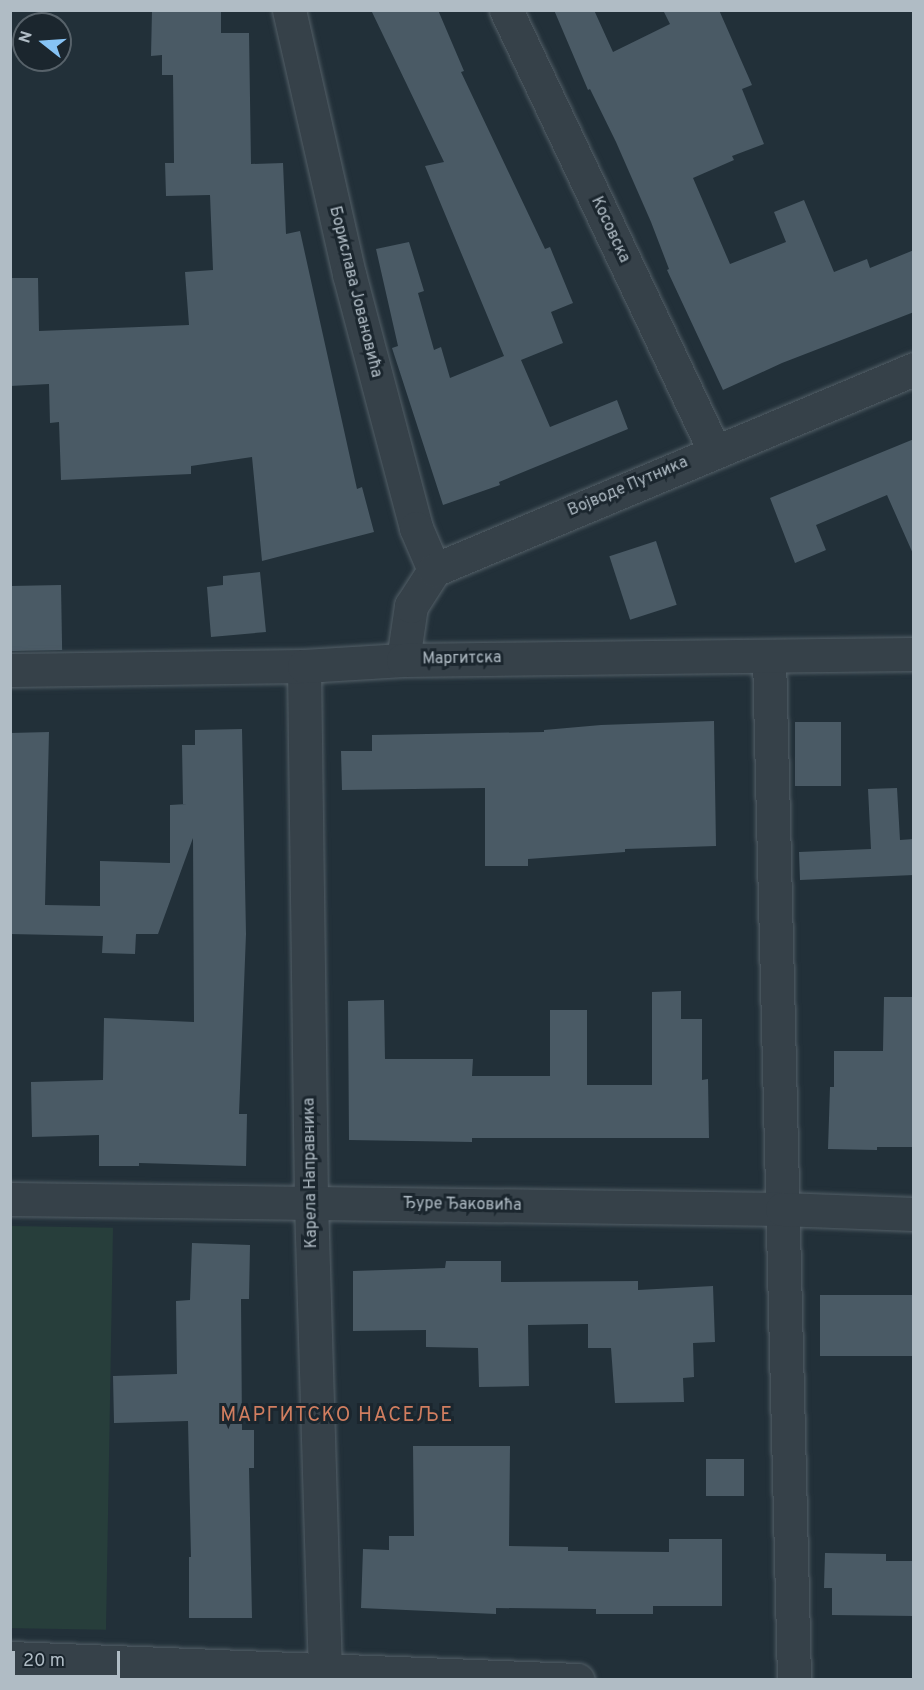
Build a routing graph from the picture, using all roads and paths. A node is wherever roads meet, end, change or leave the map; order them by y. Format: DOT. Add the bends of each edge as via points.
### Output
graph roads {
  1 [pos="289,10"];
  2 [pos="506,10"];
  3 [pos="914,369"];
  4 [pos="714,450"];
  5 [pos="434,570"];
  6 [pos="914,654"];
  7 [pos="769,656"];
  8 [pos="403,660"];
  9 [pos="304,666"];
  10 [pos="10,670"];
  11 [pos="10,1199"];
  12 [pos="311,1202"];
  13 [pos="782,1209"];
  14 [pos="914,1214"];
  15 [pos="10,1658"];
  16 [pos="325,1674"];
  17 [pos="578,1680"];
  18 [pos="794,1680"];
  1 -- 5 [label="street, Борислава Јовановића" via="352,286 416,528"];
  2 -- 4 [label="street, Косовска"];
  3 -- 4 [label="street, Војводе Путника"];
  4 -- 5 [label="street, Војводе Путника"];
  5 -- 8 [label="street" via="411,606"];
  6 -- 7 [label="street, Маргитска"];
  7 -- 8 [label="street, Маргитска"];
  7 -- 13 [label="street"];
  8 -- 9 [label="street, Маргитска"];
  9 -- 10 [label="street, Маргитска"];
  9 -- 12 [label="street, Карела Направника"];
  11 -- 12 [label="street, Ђуре Ђаковића"];
  12 -- 13 [label="street, Ђуре Ђаковића"];
  12 -- 16 [label="street, Карела Направника"];
  13 -- 14 [label="street, Ђуре Ђаковића"];
  13 -- 18 [label="street"];
  15 -- 16 [label="street"];
  16 -- 17 [label="street"];
}
